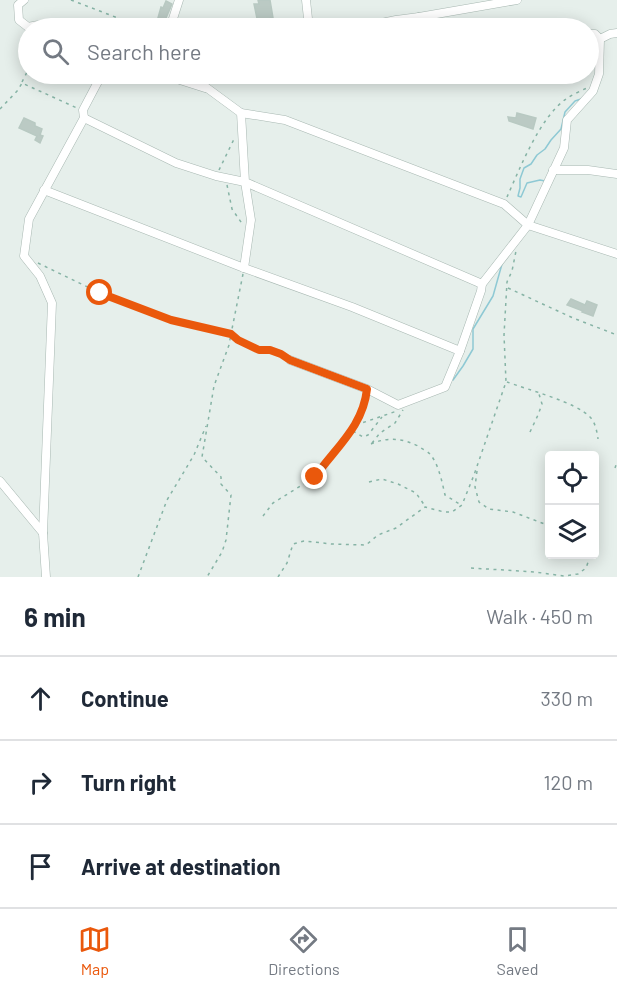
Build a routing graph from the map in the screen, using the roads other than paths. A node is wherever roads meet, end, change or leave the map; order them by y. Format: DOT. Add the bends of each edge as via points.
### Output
graph roads {
  1 [pos="24,0"];
  2 [pos="181,0"];
  3 [pos="306,0"];
  4 [pos="518,0"];
  5 [pos="419,17"];
  6 [pos="19,18"];
  7 [pos="174,18"];
  8 [pos="308,18"];
  9 [pos="411,18"];
  10 [pos="617,33"];
  11 [pos="600,39"];
  12 [pos="599,74"];
  13 [pos="97,84"];
  14 [pos="191,84"];
  15 [pos="203,84"];
  16 [pos="596,84"];
  17 [pos="212,91"];
  18 [pos="240,113"];
  19 [pos="83,114"];
  20 [pos="553,170"];
  21 [pos="617,174"];
  22 [pos="245,182"];
  23 [pos="44,190"];
  24 [pos="528,225"];
  25 [pos="617,254"];
  26 [pos="244,268"];
  27 [pos="482,284"];
  28 [pos="460,351"];
  29 [pos="290,360"];
  30 [pos="0,480"];
  31 [pos="43,533"];
  32 [pos="46,577"];
  1 -- 6 [label="street" via="18,5"];
  2 -- 7 [label="street"];
  3 -- 8 [label="street"];
  4 -- 5 [label="street"];
  5 -- 9 [label="street"];
  10 -- 11 [label="street"];
  11 -- 12 [label="street"];
  13 -- 19 [label="street"];
  14 -- 17 [label="street"];
  15 -- 17 [label="street"];
  16 -- 20 [label="street" via="567,120 564,148"];
  17 -- 18 [label="street"];
  18 -- 22 [label="street"];
  18 -- 24 [label="street" via="285,120 504,204"];
  19 -- 22 [label="street" via="176,163"];
  19 -- 23 [label="street"];
  20 -- 21 [label="street"];
  20 -- 24 [label="street"];
  22 -- 26 [label="street" via="251,220"];
  22 -- 27 [label="street"];
  23 -- 26 [label="street"];
  23 -- 31 [label="street" via="29,219 24,256 40,276 52,303"];
  24 -- 25 [label="street"];
  24 -- 27 [label="street"];
  26 -- 28 [label="street"];
  27 -- 28 [label="street"];
  28 -- 29 [label="street" via="445,387 398,405"];
  30 -- 31 [label="street"];
  31 -- 32 [label="street"];
}
